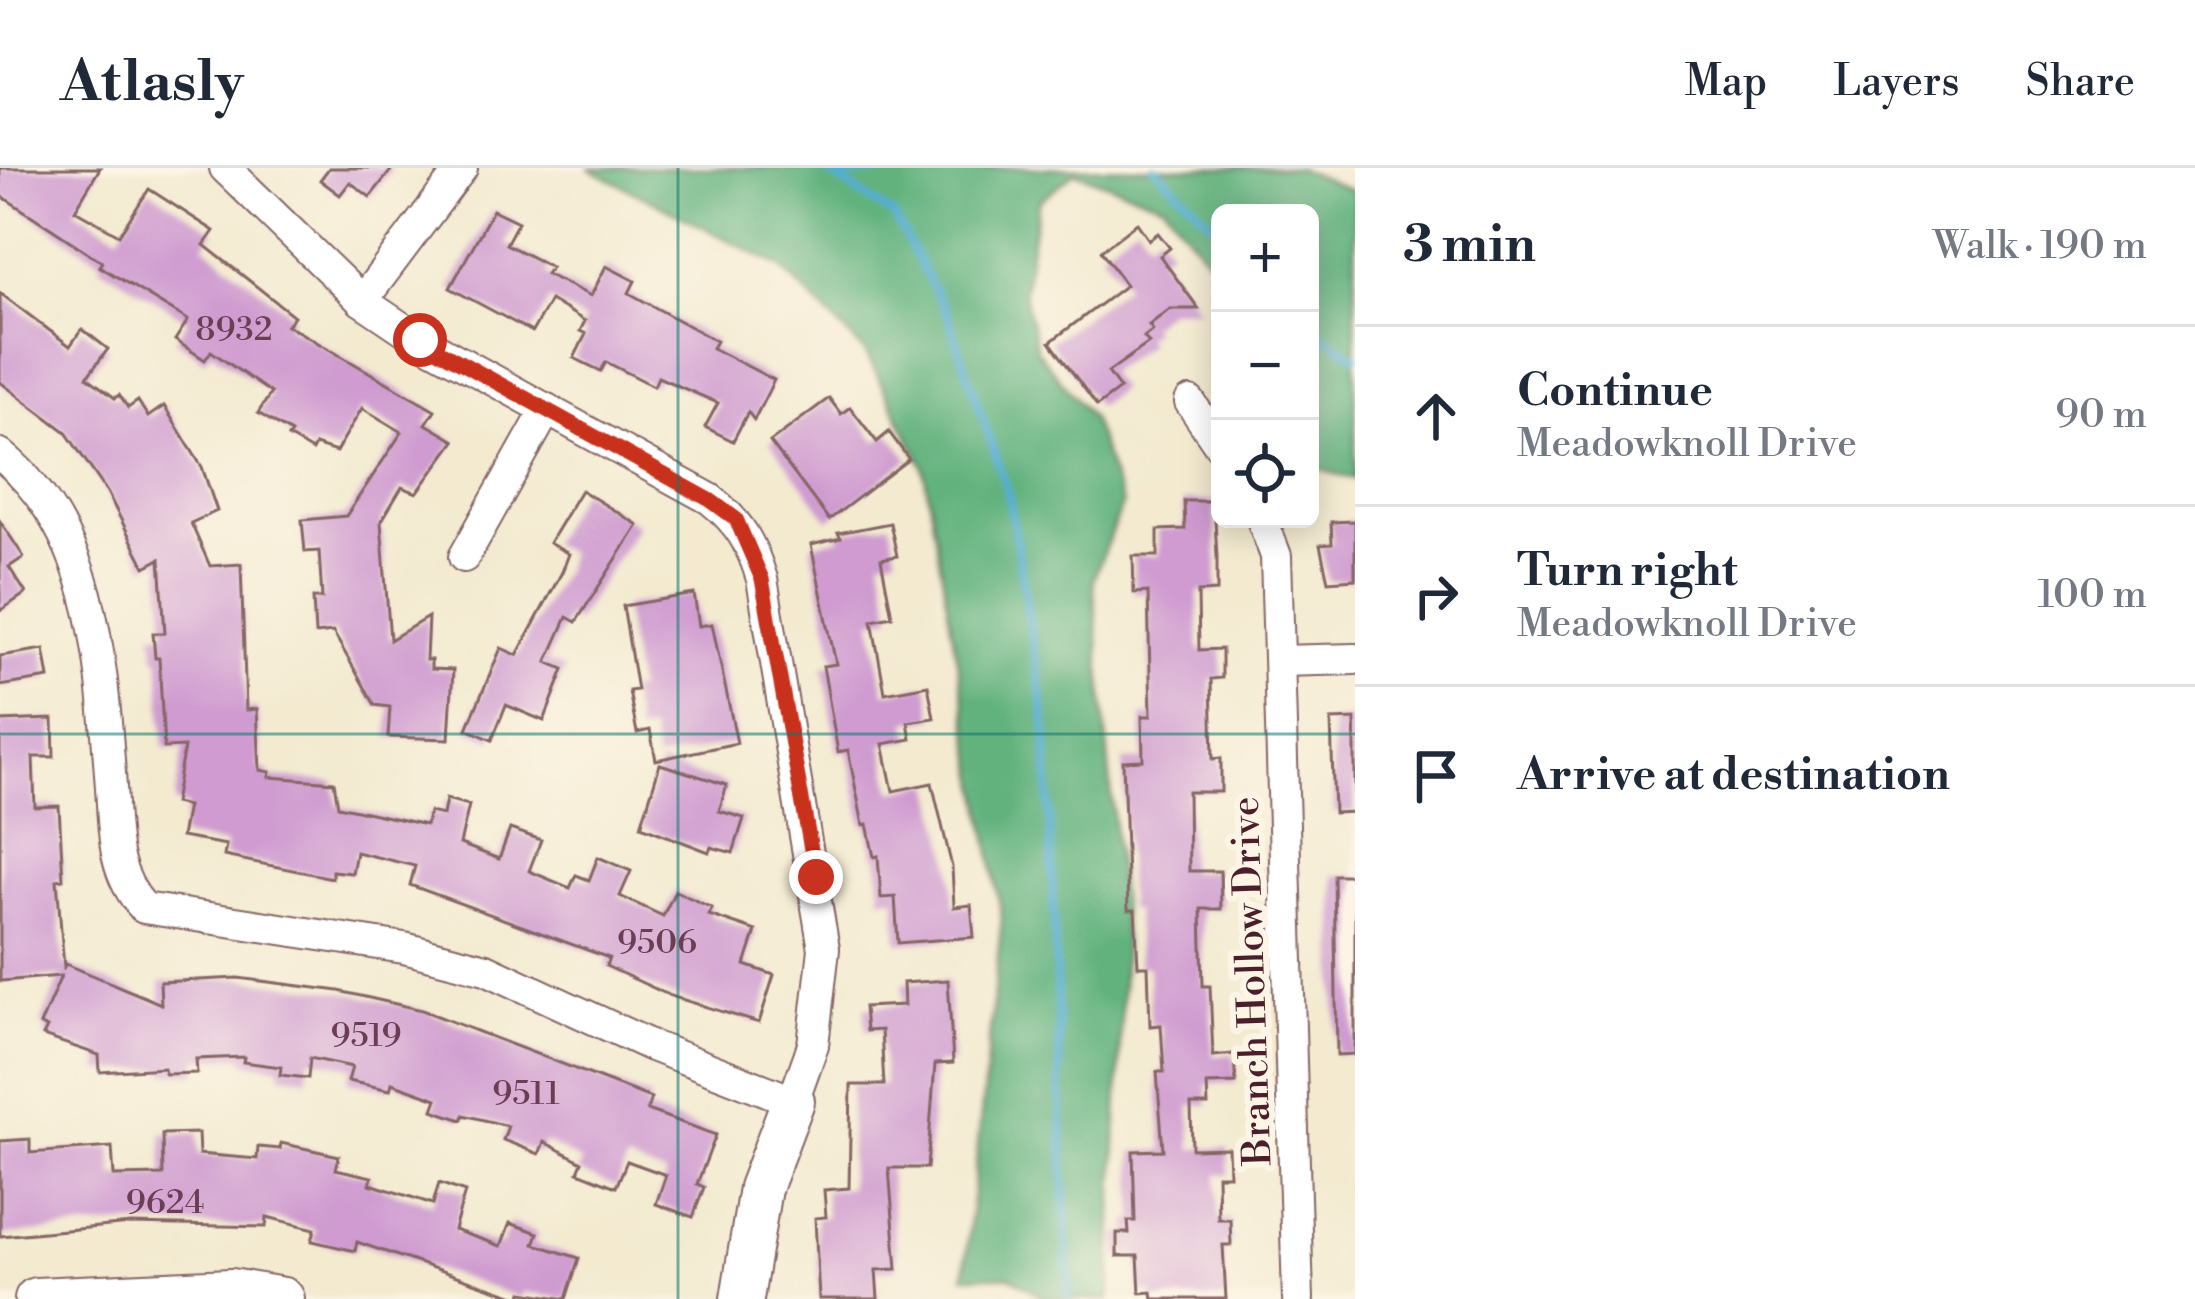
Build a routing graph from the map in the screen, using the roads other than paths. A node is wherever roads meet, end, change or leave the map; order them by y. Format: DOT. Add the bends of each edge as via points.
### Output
graph roads {
  1 [pos="225,168"];
  2 [pos="462,168"];
  3 [pos="362,301"];
  4 [pos="1190,402"];
  5 [pos="547,409"];
  6 [pos="1211,433"];
  7 [pos="0,454"];
  8 [pos="1265,528"];
  9 [pos="464,557"];
  10 [pos="1355,659"];
  11 [pos="1280,662"];
  12 [pos="793,1101"];
  13 [pos="36,1299"];
  14 [pos="283,1299"];
  15 [pos="742,1299"];
  16 [pos="1298,1299"];
  1 -- 3 [label="street"];
  2 -- 3 [label="street"];
  3 -- 5 [label="street"];
  4 -- 6 [label="street"];
  5 -- 9 [label="street"];
  5 -- 12 [label="street" via="710,500 751,543 824,949 818,1022"];
  7 -- 12 [label="street" via="67,537 87,591 116,858 144,908 486,968"];
  8 -- 11 [label="street, Branch Hollow Drive" via="1276,556"];
  10 -- 11 [label="street"];
  11 -- 16 [label="street, Branch Hollow Drive"];
  12 -- 15 [label="street" via="760,1189"];
  13 -- 14 [label="street" via="231,1290"];
}
